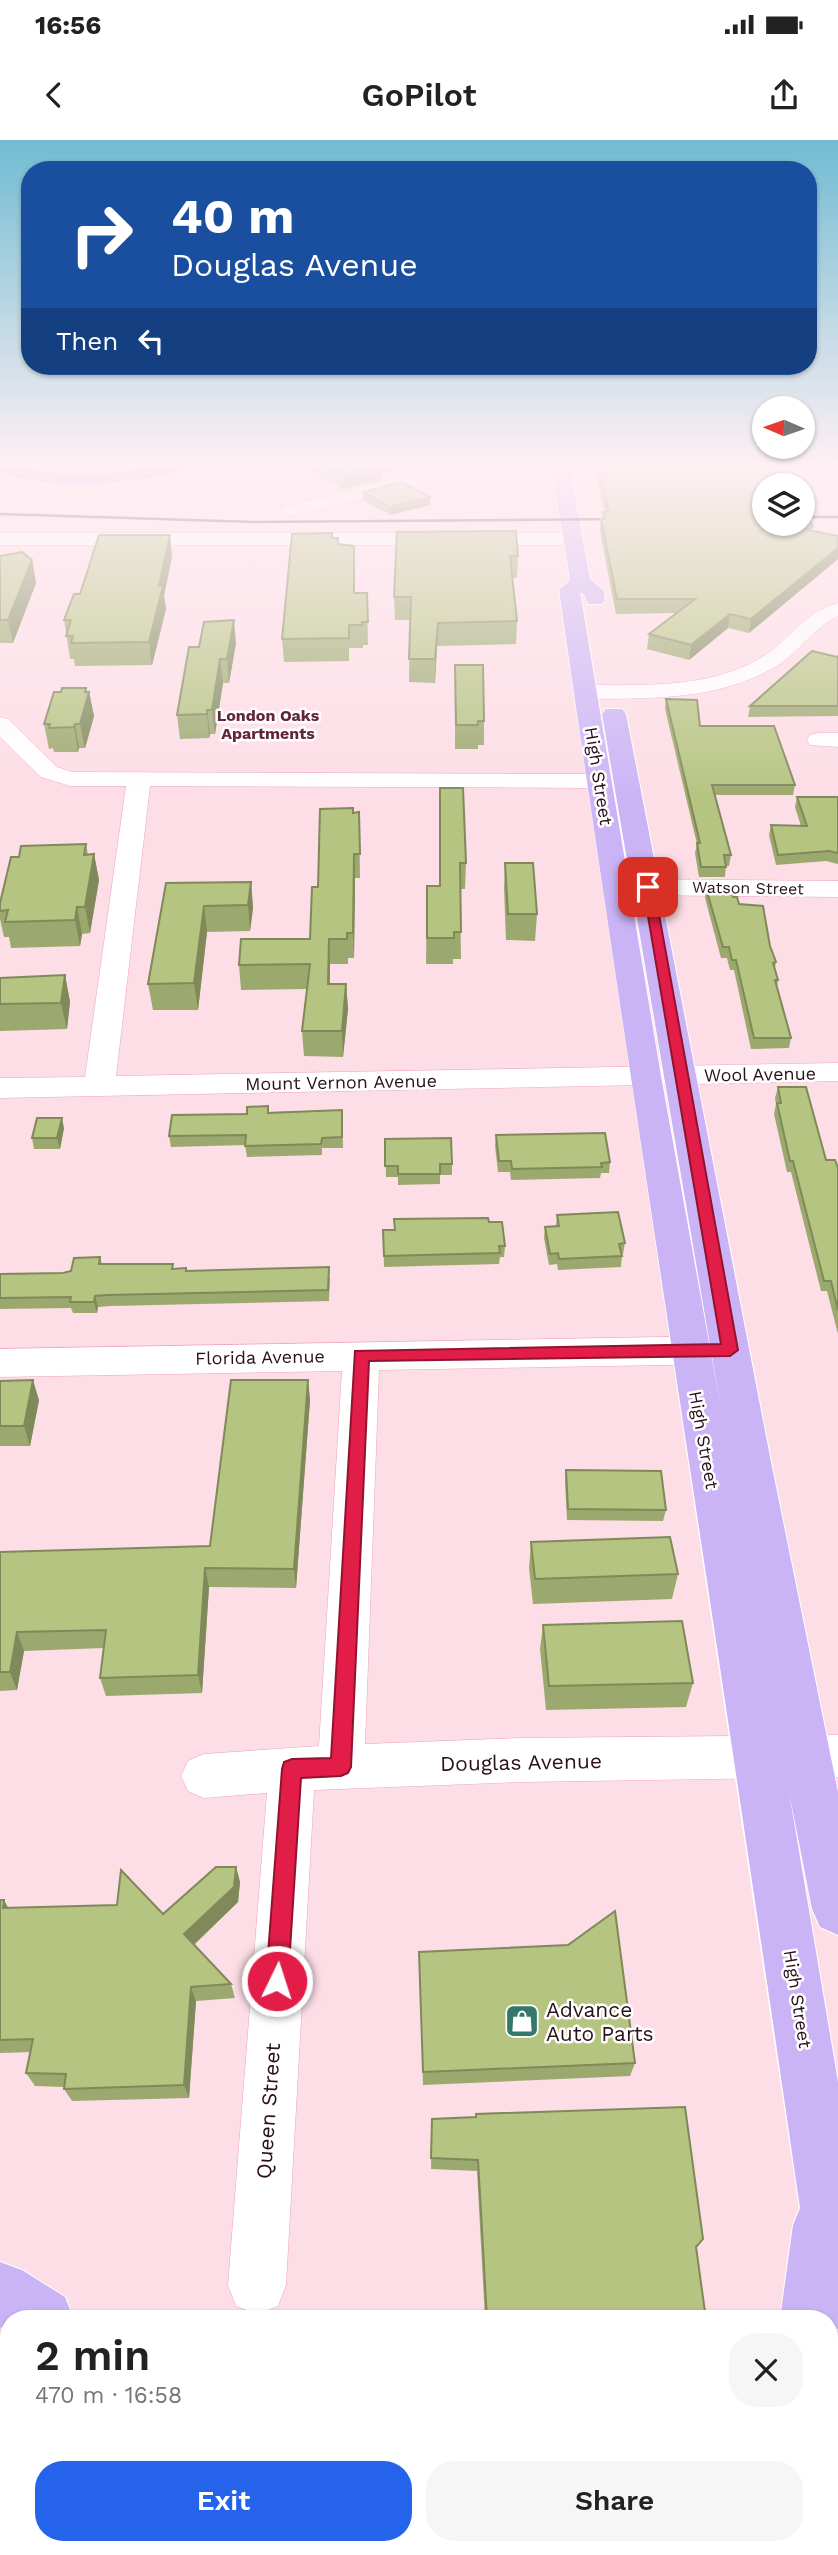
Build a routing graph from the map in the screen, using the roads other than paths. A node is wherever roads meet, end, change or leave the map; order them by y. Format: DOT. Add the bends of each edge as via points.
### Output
graph roads {
  1 [pos="579,577"];
  2 [pos="580,582"];
  3 [pos="838,609"];
  4 [pos="598,621"];
  5 [pos="600,684"];
  6 [pos="0,724"];
  7 [pos="139,781"];
  8 [pos="599,781"];
  9 [pos="616,887"];
  10 [pos="648,887"];
  11 [pos="838,889"];
  12 [pos="838,1072"];
  13 [pos="682,1075"];
  14 [pos="645,1076"];
  15 [pos="99,1086"];
  16 [pos="0,1088"];
  17 [pos="709,1351"];
  18 [pos="361,1355"];
  19 [pos="0,1363"];
  20 [pos="801,1757"];
  21 [pos="316,1768"];
  22 [pos="204,1776"];
  23 [pos="838,1909"];
  24 [pos="828,2185"];
  25 [pos="838,2261"];
  26 [pos="257,2285"];
  27 [pos="0,2292"];
  28 [pos="29,2310"];
  29 [pos="812,2310"];
  1 -- 2 [label="main road, High Street"];
  2 -- 4 [label="main road, High Street" via="594,590"];
  2 -- 5 [label="main road, High Street" via="569,590"];
  3 -- 5 [label="street" via="817,618 788,649 734,680 674,689"];
  5 -- 8 [label="main road, High Street"];
  5 -- 10 [label="main road, High Street"];
  6 -- 7 [label="street" via="58,776"];
  7 -- 8 [label="street"];
  7 -- 15 [label="street"];
  8 -- 9 [label="main road, High Street"];
  9 -- 10 [label="street, Watson Street"];
  9 -- 14 [label="main road, High Street"];
  10 -- 11 [label="street, Watson Street"];
  10 -- 13 [label="main road, High Street"];
  12 -- 13 [label="street, Wool Avenue"];
  13 -- 14 [label="street, Mount Vernon Avenue"];
  13 -- 17 [label="main road, High Street"];
  14 -- 15 [label="street, Mount Vernon Avenue"];
  14 -- 17 [label="main road, High Street"];
  15 -- 16 [label="street, Mount Vernon Avenue"];
  17 -- 18 [label="street, Florida Avenue"];
  17 -- 20 [label="main road, High Street"];
  18 -- 19 [label="street, Florida Avenue"];
  18 -- 21 [label="street, Queen Street"];
  20 -- 21 [label="street, Douglas Avenue"];
  20 -- 23 [label="main road, High Street"];
  20 -- 24 [label="main road, High Street"];
  21 -- 22 [label="street, Douglas Avenue"];
  21 -- 26 [label="street, Queen Street"];
  24 -- 25 [label="main road, High Street"];
  24 -- 29 [label="main road"];
  27 -- 28 [label="main road"];
}
